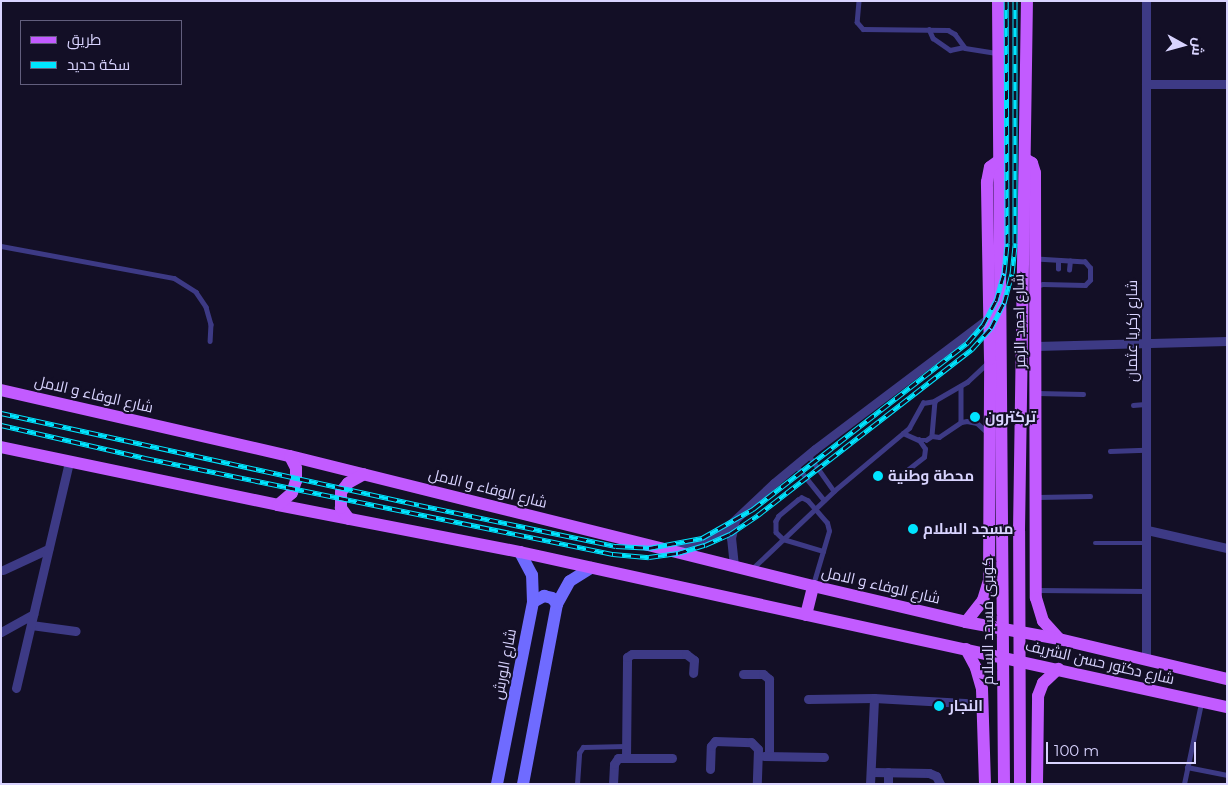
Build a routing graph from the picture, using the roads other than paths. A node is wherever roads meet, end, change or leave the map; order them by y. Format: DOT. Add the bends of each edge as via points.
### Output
graph roads {
  1 [pos="859,1"];
  2 [pos="998,1"];
  3 [pos="1027,1"];
  4 [pos="1146,1"];
  5 [pos="929,29"];
  6 [pos="964,47"];
  7 [pos="999,53"];
  8 [pos="1146,84"];
  9 [pos="1227,84"];
  10 [pos="1001,159"];
  11 [pos="1024,159"];
  12 [pos="1,246"];
  13 [pos="1034,257"];
  14 [pos="1058,261"];
  15 [pos="1070,261"];
  16 [pos="1058,269"];
  17 [pos="1070,270"];
  18 [pos="1035,287"];
  19 [pos="989,318"];
  20 [pos="1227,341"];
  21 [pos="210,342"];
  22 [pos="1146,344"];
  23 [pos="1036,346"];
  24 [pos="990,359"];
  25 [pos="961,386"];
  26 [pos="1,390"];
  27 [pos="1037,393"];
  28 [pos="1083,394"];
  29 [pos="934,401"];
  30 [pos="1147,404"];
  31 [pos="1133,405"];
  32 [pos="962,422"];
  33 [pos="903,433"];
  34 [pos="988,434"];
  35 [pos="932,436"];
  36 [pos="919,440"];
  37 [pos="1,447"];
  38 [pos="1147,450"];
  39 [pos="1110,451"];
  40 [pos="808,454"];
  41 [pos="290,456"];
  42 [pos="69,462"];
  43 [pos="796,465"];
  44 [pos="364,474"];
  45 [pos="896,478"];
  46 [pos="834,491"];
  47 [pos="1090,496"];
  48 [pos="1036,497"];
  49 [pos="824,500"];
  50 [pos="278,505"];
  51 [pos="815,509"];
  52 [pos="736,518"];
  53 [pos="349,519"];
  54 [pos="1147,530"];
  55 [pos="783,539"];
  56 [pos="1147,543"];
  57 [pos="1095,544"];
  58 [pos="665,548"];
  59 [pos="1227,548"];
  60 [pos="48,549"];
  61 [pos="822,551"];
  62 [pos="520,552"];
  63 [pos="734,566"];
  64 [pos="592,568"];
  65 [pos="3,570"];
  66 [pos="751,570"];
  67 [pos="989,580"];
  68 [pos="813,586"];
  69 [pos="1036,590"];
  70 [pos="1147,591"];
  71 [pos="533,602"];
  72 [pos="557,604"];
  73 [pos="33,614"];
  74 [pos="806,614"];
  75 [pos="966,622"];
  76 [pos="31,625"];
  77 [pos="76,631"];
  78 [pos="1,632"];
  79 [pos="1059,639"];
  80 [pos="966,650"];
  81 [pos="1146,660"];
  82 [pos="1058,669"];
  83 [pos="693,673"];
  84 [pos="743,674"];
  85 [pos="1227,679"];
  86 [pos="16,688"];
  87 [pos="874,698"];
  88 [pos="808,699"];
  89 [pos="1201,701"];
  90 [pos="983,704"];
  91 [pos="1227,707"];
  92 [pos="1037,714"];
  93 [pos="626,746"];
  94 [pos="758,756"];
  95 [pos="769,756"];
  96 [pos="824,757"];
  97 [pos="626,758"];
  98 [pos="672,758"];
  99 [pos="1187,767"];
  100 [pos="710,769"];
  101 [pos="872,772"];
  102 [pos="888,772"];
  103 [pos="1227,775"];
  104 [pos="497,784"];
  105 [pos="523,784"];
  106 [pos="577,784"];
  107 [pos="613,784"];
  108 [pos="757,784"];
  109 [pos="870,784"];
  110 [pos="888,784"];
  111 [pos="940,784"];
  112 [pos="985,784"];
  113 [pos="1004,784"];
  114 [pos="1020,784"];
  115 [pos="1037,784"];
  116 [pos="1184,784"];
  1 -- 5 [label="lane" via="857,22 863,29"];
  2 -- 7 [label="main road"];
  3 -- 11 [label="main road"];
  4 -- 8 [label="street, شارع زكريا عثمان"];
  5 -- 6 [label="lane" via="952,32"];
  5 -- 6 [label="lane" via="932,38 950,50"];
  6 -- 7 [label="lane"];
  7 -- 10 [label="main road"];
  8 -- 9 [label="street"];
  8 -- 22 [label="street, شارع زكريا عثمان"];
  10 -- 19 [label="main road, شارع احمد الزمر" via="994,162 987,174"];
  10 -- 113 [label="main road, كوبرى مسجد السلام"];
  11 -- 13 [label="main road, شارع احمد الزمر" via="1032,163 1035,170"];
  11 -- 114 [label="main road, كوبرى مسجد السلام" via="1019,531"];
  12 -- 21 [label="lane" via="174,278 196,292 206,307 211,324"];
  13 -- 14 [label="lane"];
  13 -- 18 [label="main road, شارع احمد الزمر"];
  14 -- 15 [label="lane"];
  14 -- 16 [label="lane"];
  15 -- 17 [label="lane"];
  15 -- 18 [label="lane" via="1087,264 1090,280 1085,285 1058,282"];
  18 -- 23 [label="main road, شارع احمد الزمر"];
  19 -- 24 [label="main road, شارع احمد الزمر"];
  19 -- 40 [label="street"];
  20 -- 22 [label="street"];
  22 -- 23 [label="street"];
  22 -- 30 [label="street, شارع زكريا عثمان"];
  23 -- 27 [label="main road, شارع احمد الزمر"];
  24 -- 25 [label="lane" via="978,374"];
  24 -- 34 [label="main road, شارع احمد الزمر"];
  25 -- 29 [label="lane"];
  25 -- 32 [label="lane"];
  26 -- 41 [label="main road, شارع الوفاء و الامل"];
  27 -- 28 [label="lane"];
  27 -- 48 [label="main road, شارع احمد الزمر"];
  29 -- 33 [label="lane" via="920,406 912,424"];
  29 -- 35 [label="lane"];
  30 -- 31 [label="lane"];
  30 -- 38 [label="street, شارع زكريا عثمان"];
  32 -- 34 [label="lane" via="977,423"];
  32 -- 35 [label="lane" via="939,437"];
  33 -- 36 [label="lane"];
  33 -- 46 [label="lane"];
  34 -- 67 [label="main road, شارع احمد الزمر"];
  35 -- 36 [label="lane"];
  36 -- 45 [label="lane" via="925,448 924,457"];
  37 -- 42 [label="main road"];
  38 -- 39 [label="lane"];
  38 -- 54 [label="street, شارع زكريا عثمان"];
  40 -- 43 [label="street"];
  40 -- 46 [label="lane"];
  41 -- 44 [label="main road, شارع الوفاء و الامل"];
  41 -- 50 [label="main road" via="296,468 296,481 288,498"];
  42 -- 50 [label="main road"];
  42 -- 60 [label="street"];
  43 -- 49 [label="lane"];
  43 -- 52 [label="street"];
  44 -- 53 [label="main road" via="348,483 341,492 341,508"];
  44 -- 58 [label="main road, شارع الوفاء و الامل"];
  46 -- 49 [label="lane"];
  47 -- 48 [label="lane"];
  48 -- 69 [label="main road, شارع احمد الزمر"];
  49 -- 51 [label="lane"];
  50 -- 53 [label="main road"];
  51 -- 55 [label="lane"];
  51 -- 55 [label="lane" via="802,498 778,516 776,532"];
  51 -- 61 [label="lane" via="829,531"];
  52 -- 58 [label="street" via="707,541"];
  52 -- 63 [label="street" via="731,538"];
  53 -- 62 [label="main road"];
  54 -- 56 [label="street, شارع زكريا عثمان"];
  54 -- 59 [label="street"];
  55 -- 61 [label="lane"];
  55 -- 66 [label="lane"];
  56 -- 57 [label="lane"];
  56 -- 70 [label="street, شارع زكريا عثمان"];
  58 -- 63 [label="main road, شارع الوفاء و الامل"];
  60 -- 65 [label="street"];
  60 -- 73 [label="street"];
  61 -- 68 [label="lane"];
  62 -- 64 [label="main road"];
  62 -- 71 [label="street, شارع الورش" via="532,576"];
  63 -- 66 [label="main road, شارع الوفاء و الامل"];
  64 -- 72 [label="street" via="570,581"];
  64 -- 74 [label="main road"];
  66 -- 68 [label="main road, شارع الوفاء و الامل"];
  67 -- 69 [label="main road" via="998,594 1009,599 1026,597"];
  67 -- 75 [label="main road, شارع احمد الزمر" via="983,600"];
  68 -- 74 [label="main road"];
  68 -- 75 [label="main road, شارع الوفاء و الامل"];
  69 -- 70 [label="lane"];
  69 -- 79 [label="main road, شارع احمد الزمر" via="1040,614"];
  70 -- 81 [label="street, شارع زكريا عثمان"];
  71 -- 72 [label="street" via="544,596"];
  71 -- 104 [label="street, شارع الورش"];
  72 -- 105 [label="street"];
  73 -- 76 [label="street"];
  73 -- 78 [label="street"];
  74 -- 80 [label="main road"];
  75 -- 79 [label="main road, شارع دكتور حسن الشريف"];
  76 -- 77 [label="street"];
  76 -- 86 [label="street"];
  79 -- 81 [label="main road, شارع دكتور حسن الشريف"];
  80 -- 82 [label="main road, شارع دكتور حسن الشريف"];
  80 -- 90 [label="main road" via="976,668"];
  81 -- 85 [label="main road, شارع دكتور حسن الشريف"];
  82 -- 89 [label="main road, شارع دكتور حسن الشريف"];
  82 -- 92 [label="main road" via="1040,689"];
  83 -- 93 [label="street" via="694,660 686,654 632,654 627,657"];
  84 -- 95 [label="street" via="763,674 770,682"];
  87 -- 88 [label="street"];
  87 -- 90 [label="street"];
  87 -- 101 [label="street"];
  89 -- 91 [label="main road, شارع دكتور حسن الشريف"];
  89 -- 99 [label="lane"];
  90 -- 92 [label="main road" via="1002,696 1016,697"];
  90 -- 112 [label="main road"];
  92 -- 115 [label="main road"];
  93 -- 97 [label="street"];
  93 -- 106 [label="lane" via="583,747 579,753"];
  94 -- 95 [label="street"];
  94 -- 100 [label="street" via="753,743 717,740 711,746"];
  94 -- 108 [label="street"];
  95 -- 96 [label="street"];
  97 -- 98 [label="street"];
  97 -- 107 [label="street" via="618,758 615,762"];
  99 -- 103 [label="lane"];
  99 -- 116 [label="lane"];
  101 -- 102 [label="street"];
  101 -- 109 [label="street"];
  102 -- 110 [label="street"];
  102 -- 111 [label="street" via="929,773 936,776"];
}
